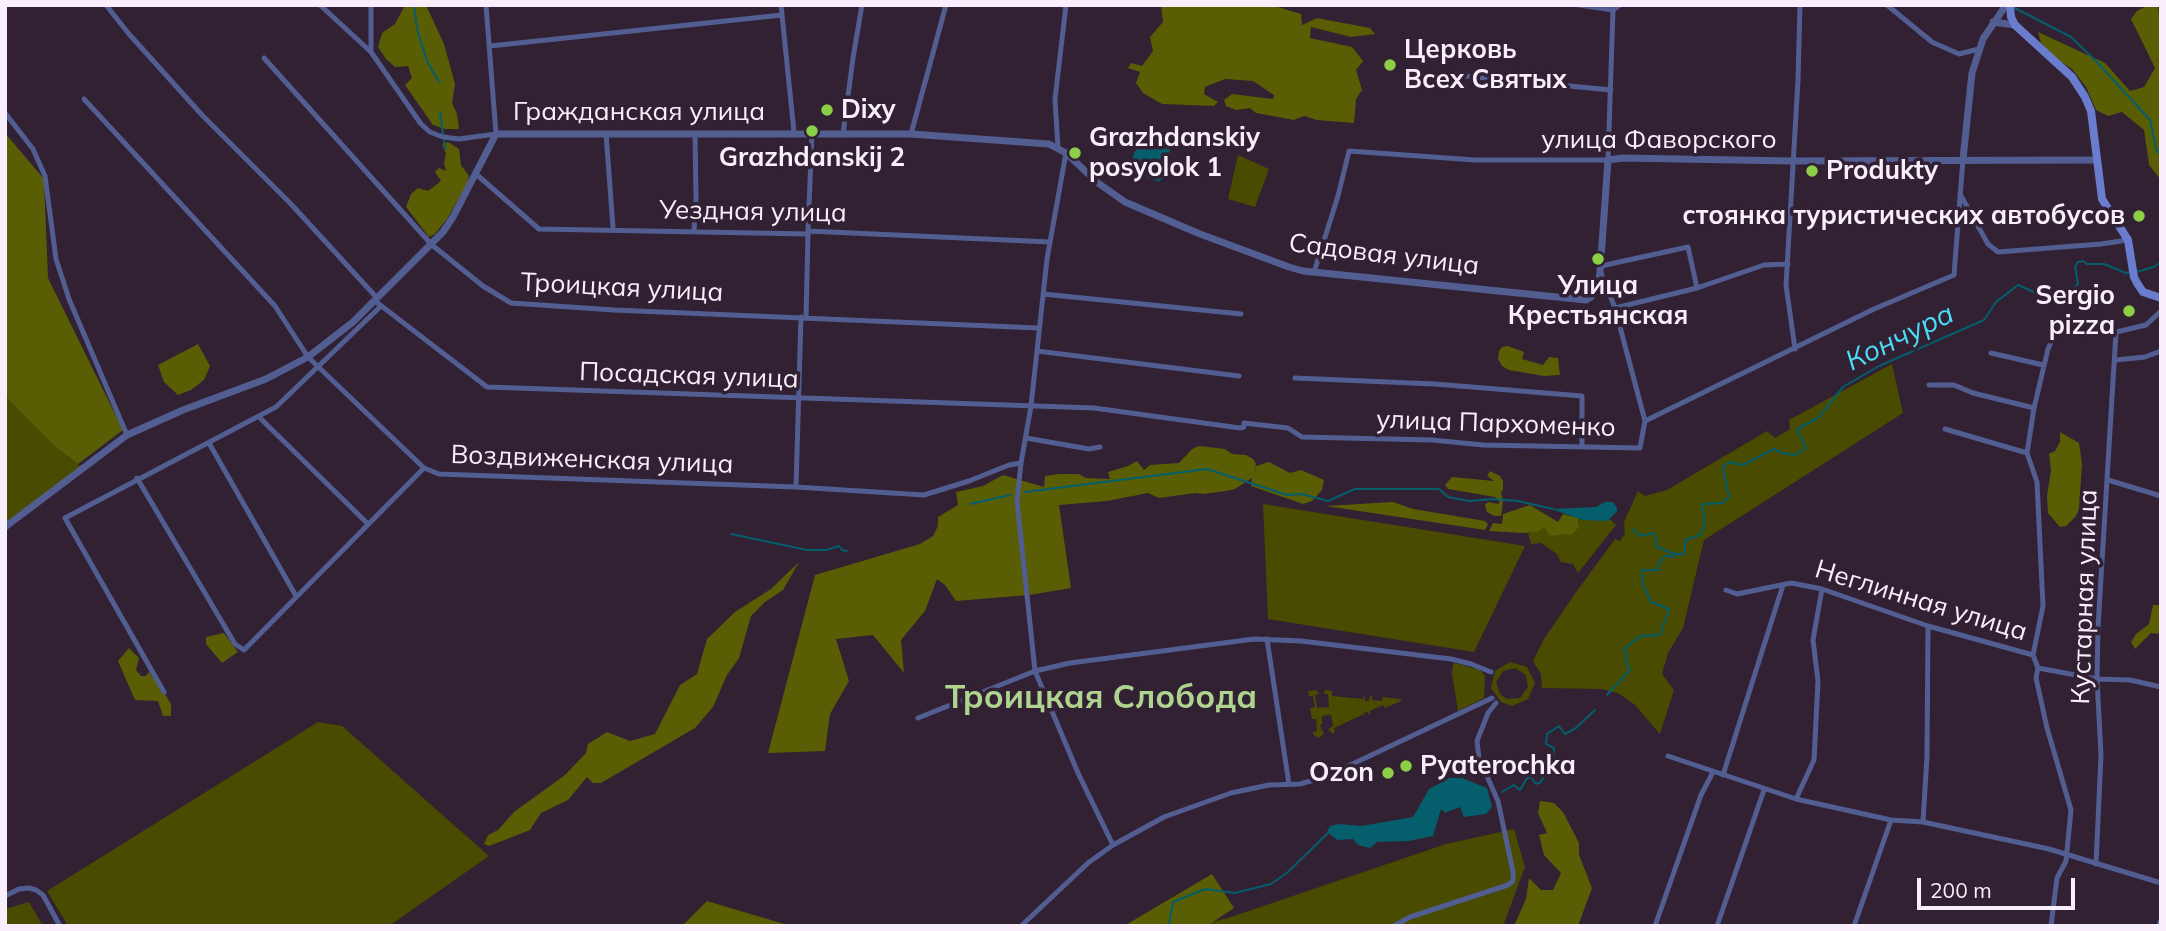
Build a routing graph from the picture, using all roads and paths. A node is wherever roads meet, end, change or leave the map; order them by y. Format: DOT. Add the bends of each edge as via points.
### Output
graph roads {
  1 [pos="106,5"];
  2 [pos="320,5"];
  3 [pos="371,5"];
  4 [pos="486,5"];
  5 [pos="781,5"];
  6 [pos="862,5"];
  7 [pos="946,5"];
  8 [pos="1066,5"];
  9 [pos="1579,5"];
  10 [pos="1620,5"];
  11 [pos="1800,5"];
  12 [pos="1887,5"];
  13 [pos="2008,5"];
  14 [pos="1613,10"];
  15 [pos="782,15"];
  16 [pos="1993,22"];
  17 [pos="2015,25"];
  18 [pos="490,46"];
  19 [pos="1979,49"];
  20 [pos="371,52"];
  21 [pos="264,58"];
  22 [pos="1455,75"];
  23 [pos="1611,90"];
  24 [pos="84,99"];
  25 [pos="5,113"];
  26 [pos="794,132"];
  27 [pos="606,133"];
  28 [pos="695,133"];
  29 [pos="812,133"];
  30 [pos="496,134"];
  31 [pos="843,134"];
  32 [pos="911,134"];
  33 [pos="1049,144"];
  34 [pos="1058,148"];
  35 [pos="1066,153"];
  36 [pos="1963,159"];
  37 [pos="1608,160"];
  38 [pos="2096,160"];
  39 [pos="1792,162"];
  40 [pos="476,174"];
  41 [pos="1960,194"];
  42 [pos="613,229"];
  43 [pos="694,230"];
  44 [pos="808,232"];
  45 [pos="2128,240"];
  46 [pos="1050,242"];
  47 [pos="432,245"];
  48 [pos="1788,264"];
  49 [pos="1601,269"];
  50 [pos="1314,272"];
  51 [pos="1698,288"];
  52 [pos="1043,294"];
  53 [pos="2157,297"];
  54 [pos="377,302"];
  55 [pos="1615,309"];
  56 [pos="2159,312"];
  57 [pos="1241,314"];
  58 [pos="803,317"];
  59 [pos="1038,328"];
  60 [pos="2116,332"];
  61 [pos="1795,349"];
  62 [pos="1037,351"];
  63 [pos="2161,351"];
  64 [pos="1991,353"];
  65 [pos="308,357"];
  66 [pos="2116,360"];
  67 [pos="2043,365"];
  68 [pos="319,367"];
  69 [pos="1240,376"];
  70 [pos="1295,378"];
  71 [pos="1929,385"];
  72 [pos="798,399"];
  73 [pos="1031,406"];
  74 [pos="2034,408"];
  75 [pos="259,417"];
  76 [pos="1645,421"];
  77 [pos="1945,429"];
  78 [pos="127,435"];
  79 [pos="1026,438"];
  80 [pos="209,443"];
  81 [pos="1100,446"];
  82 [pos="1582,446"];
  83 [pos="2027,453"];
  84 [pos="1021,463"];
  85 [pos="424,468"];
  86 [pos="137,478"];
  87 [pos="2108,480"];
  88 [pos="796,487"];
  89 [pos="2161,496"];
  90 [pos="368,524"];
  91 [pos="5,527"];
  92 [pos="1783,585"];
  93 [pos="1822,589"];
  94 [pos="1726,590"];
  95 [pos="296,596"];
  96 [pos="1928,626"];
  97 [pos="1267,639"];
  98 [pos="2033,654"];
  99 [pos="2038,668"];
  100 [pos="1035,671"];
  101 [pos="1491,672"];
  102 [pos="2097,679"];
  103 [pos="2161,687"];
  104 [pos="164,692"];
  105 [pos="918,718"];
  106 [pos="1668,756"];
  107 [pos="1713,772"];
  108 [pos="1723,775"];
  109 [pos="1289,784"];
  110 [pos="1764,790"];
  111 [pos="1796,799"];
  112 [pos="1891,820"];
  113 [pos="1923,822"];
  114 [pos="1113,845"];
  115 [pos="2067,856"];
  116 [pos="2096,864"];
  117 [pos="2161,883"];
  118 [pos="5,896"];
  119 [pos="60,926"];
  120 [pos="1021,926"];
  121 [pos="1394,926"];
  122 [pos="1655,926"];
  123 [pos="1717,926"];
  124 [pos="1854,926"];
  125 [pos="2051,926"];
  1 -- 54 [label="street, Посадская улица"];
  2 -- 20 [label="street"];
  3 -- 20 [label="street"];
  4 -- 18 [label="street"];
  5 -- 15 [label="street"];
  6 -- 31 [label="street"];
  7 -- 32 [label="street"];
  8 -- 34 [label="street" via="1055,99"];
  9 -- 14 [label="street"];
  10 -- 14 [label="street"];
  11 -- 39 [label="street"];
  12 -- 19 [label="street" via="1932,42 1959,54"];
  13 -- 16 [label="street"];
  13 -- 17 [label="main road"];
  14 -- 23 [label="street"];
  15 -- 18 [label="street"];
  15 -- 26 [label="street"];
  16 -- 17 [label="street"];
  16 -- 19 [label="street"];
  17 -- 38 [label="main road" via="2079,85 2091,111"];
  18 -- 30 [label="street"];
  19 -- 36 [label="street"];
  20 -- 30 [label="street" via="430,132 459,139"];
  21 -- 47 [label="street, Троицкая улица"];
  22 -- 23 [label="street"];
  23 -- 37 [label="street"];
  24 -- 65 [label="street, Воздвиженская улица" via="275,306"];
  25 -- 78 [label="street" via="33,149 45,176 56,259 65,289"];
  26 -- 28 [label="street, Гражданская улица"];
  26 -- 29 [label="street, Гражданская улица"];
  27 -- 28 [label="street, Гражданская улица"];
  27 -- 30 [label="street, Гражданская улица"];
  27 -- 42 [label="street"];
  28 -- 43 [label="street"];
  29 -- 31 [label="street, Гражданская улица"];
  29 -- 44 [label="street"];
  30 -- 40 [label="street, Гражданская улица"];
  31 -- 32 [label="street, Гражданская улица"];
  32 -- 33 [label="street, Гражданская улица"];
  33 -- 34 [label="street, Садовая улица"];
  34 -- 35 [label="street, Садовая улица"];
  35 -- 46 [label="street"];
  35 -- 50 [label="street, Садовая улица" via="1125,202 1278,263"];
  36 -- 38 [label="street, улица Фаворского"];
  36 -- 39 [label="street, улица Фаворского"];
  36 -- 41 [label="street"];
  37 -- 39 [label="street, улица Фаворского"];
  37 -- 49 [label="street"];
  37 -- 50 [label="street, улица Фаворского" via="1475,160 1349,151"];
  38 -- 45 [label="main road" via="2102,199"];
  39 -- 48 [label="street"];
  40 -- 42 [label="street, Уездная улица" via="539,229"];
  40 -- 47 [label="street, Гражданская улица"];
  41 -- 45 [label="street" via="1988,244 1998,252"];
  41 -- 61 [label="street, улица Пархоменко" via="1954,275"];
  42 -- 43 [label="street, Уездная улица"];
  43 -- 44 [label="street, Уездная улица"];
  44 -- 46 [label="street, Уездная улица"];
  44 -- 58 [label="street"];
  45 -- 53 [label="main road" via="2134,277 2143,292"];
  46 -- 52 [label="street"];
  47 -- 54 [label="street, Гражданская улица"];
  47 -- 58 [label="street, Троицкая улица" via="511,303"];
  48 -- 51 [label="street" via="1764,265"];
  48 -- 61 [label="street" via="1787,305"];
  49 -- 50 [label="street, Садовая улица" via="1598,285 1586,300"];
  49 -- 51 [label="street" via="1688,247"];
  49 -- 55 [label="street"];
  51 -- 55 [label="street"];
  52 -- 57 [label="street"];
  52 -- 59 [label="street"];
  53 -- 56 [label="street"];
  54 -- 65 [label="street, Гражданская улица"];
  54 -- 68 [label="street"];
  54 -- 72 [label="street, Посадская улица" via="487,387"];
  55 -- 76 [label="street"];
  56 -- 60 [label="street" via="2146,326"];
  58 -- 59 [label="street, Троицкая улица"];
  58 -- 72 [label="street"];
  59 -- 62 [label="street"];
  60 -- 66 [label="street, Кустарная улица"];
  60 -- 67 [label="street" via="2056,333"];
  61 -- 76 [label="street, улица Пархоменко"];
  62 -- 69 [label="street"];
  62 -- 73 [label="street"];
  63 -- 66 [label="street"];
  64 -- 67 [label="street"];
  65 -- 68 [label="street, Воздвиженская улица"];
  65 -- 78 [label="street, Гражданская улица" via="266,379"];
  66 -- 87 [label="street, Кустарная улица"];
  67 -- 74 [label="street"];
  68 -- 75 [label="street"];
  68 -- 85 [label="street, Воздвиженская улица"];
  70 -- 82 [label="street" via="1582,396"];
  71 -- 74 [label="street" via="1954,386"];
  72 -- 73 [label="street, Посадская улица"];
  72 -- 88 [label="street"];
  73 -- 79 [label="street"];
  73 -- 82 [label="street, улица Пархоменко" via="1094,408 1240,429 1244,423 1288,428 1302,437"];
  74 -- 83 [label="street"];
  75 -- 80 [label="street"];
  75 -- 90 [label="street"];
  76 -- 82 [label="street, улица Пархоменко" via="1640,448"];
  77 -- 83 [label="street"];
  78 -- 91 [label="street, Гражданская улица"];
  79 -- 81 [label="street" via="1089,449"];
  79 -- 84 [label="street"];
  80 -- 86 [label="street"];
  80 -- 95 [label="street"];
  83 -- 98 [label="street" via="2038,482 2043,606"];
  84 -- 88 [label="street, Воздвиженская улица" via="924,495"];
  84 -- 100 [label="street" via="1017,501"];
  85 -- 88 [label="street, Воздвиженская улица" via="439,474"];
  85 -- 90 [label="street"];
  86 -- 95 [label="street" via="239,649 244,650"];
  86 -- 104 [label="street" via="65,518"];
  87 -- 89 [label="street"];
  87 -- 102 [label="street, Кустарная улица"];
  90 -- 95 [label="street"];
  92 -- 93 [label="street, Неглинная улица"];
  92 -- 94 [label="street, Неглинная улица" via="1737,594"];
  92 -- 108 [label="street, Неглинная улица"];
  93 -- 96 [label="street, Неглинная улица"];
  93 -- 111 [label="street" via="1813,640 1818,681 1814,760"];
  96 -- 98 [label="street, Неглинная улица"];
  96 -- 113 [label="street"];
  97 -- 100 [label="street" via="1081,661"];
  97 -- 101 [label="street" via="1451,659"];
  97 -- 109 [label="street"];
  98 -- 99 [label="street, Неглинная улица"];
  99 -- 102 [label="street"];
  99 -- 115 [label="street, Неглинная улица" via="2047,728 2071,810"];
  100 -- 105 [label="street"];
  100 -- 114 [label="street"];
  102 -- 103 [label="street"];
  102 -- 116 [label="street, Кустарная улица" via="2101,755"];
  106 -- 107 [label="street"];
  107 -- 108 [label="street"];
  107 -- 122 [label="street"];
  108 -- 110 [label="street"];
  109 -- 114 [label="street" via="1210,800 1164,817"];
  109 -- 121 [label="street" via="1345,770 1494,701 1477,741 1479,758 1498,801 1513,881"];
  110 -- 111 [label="street"];
  110 -- 123 [label="street"];
  111 -- 112 [label="street"];
  112 -- 113 [label="street"];
  112 -- 124 [label="street"];
  113 -- 115 [label="street"];
  114 -- 120 [label="street"];
  115 -- 116 [label="street"];
  115 -- 125 [label="street, Неглинная улица" via="2057,877"];
  116 -- 117 [label="street"];
  118 -- 119 [label="street" via="29,887 36,890"];
}
